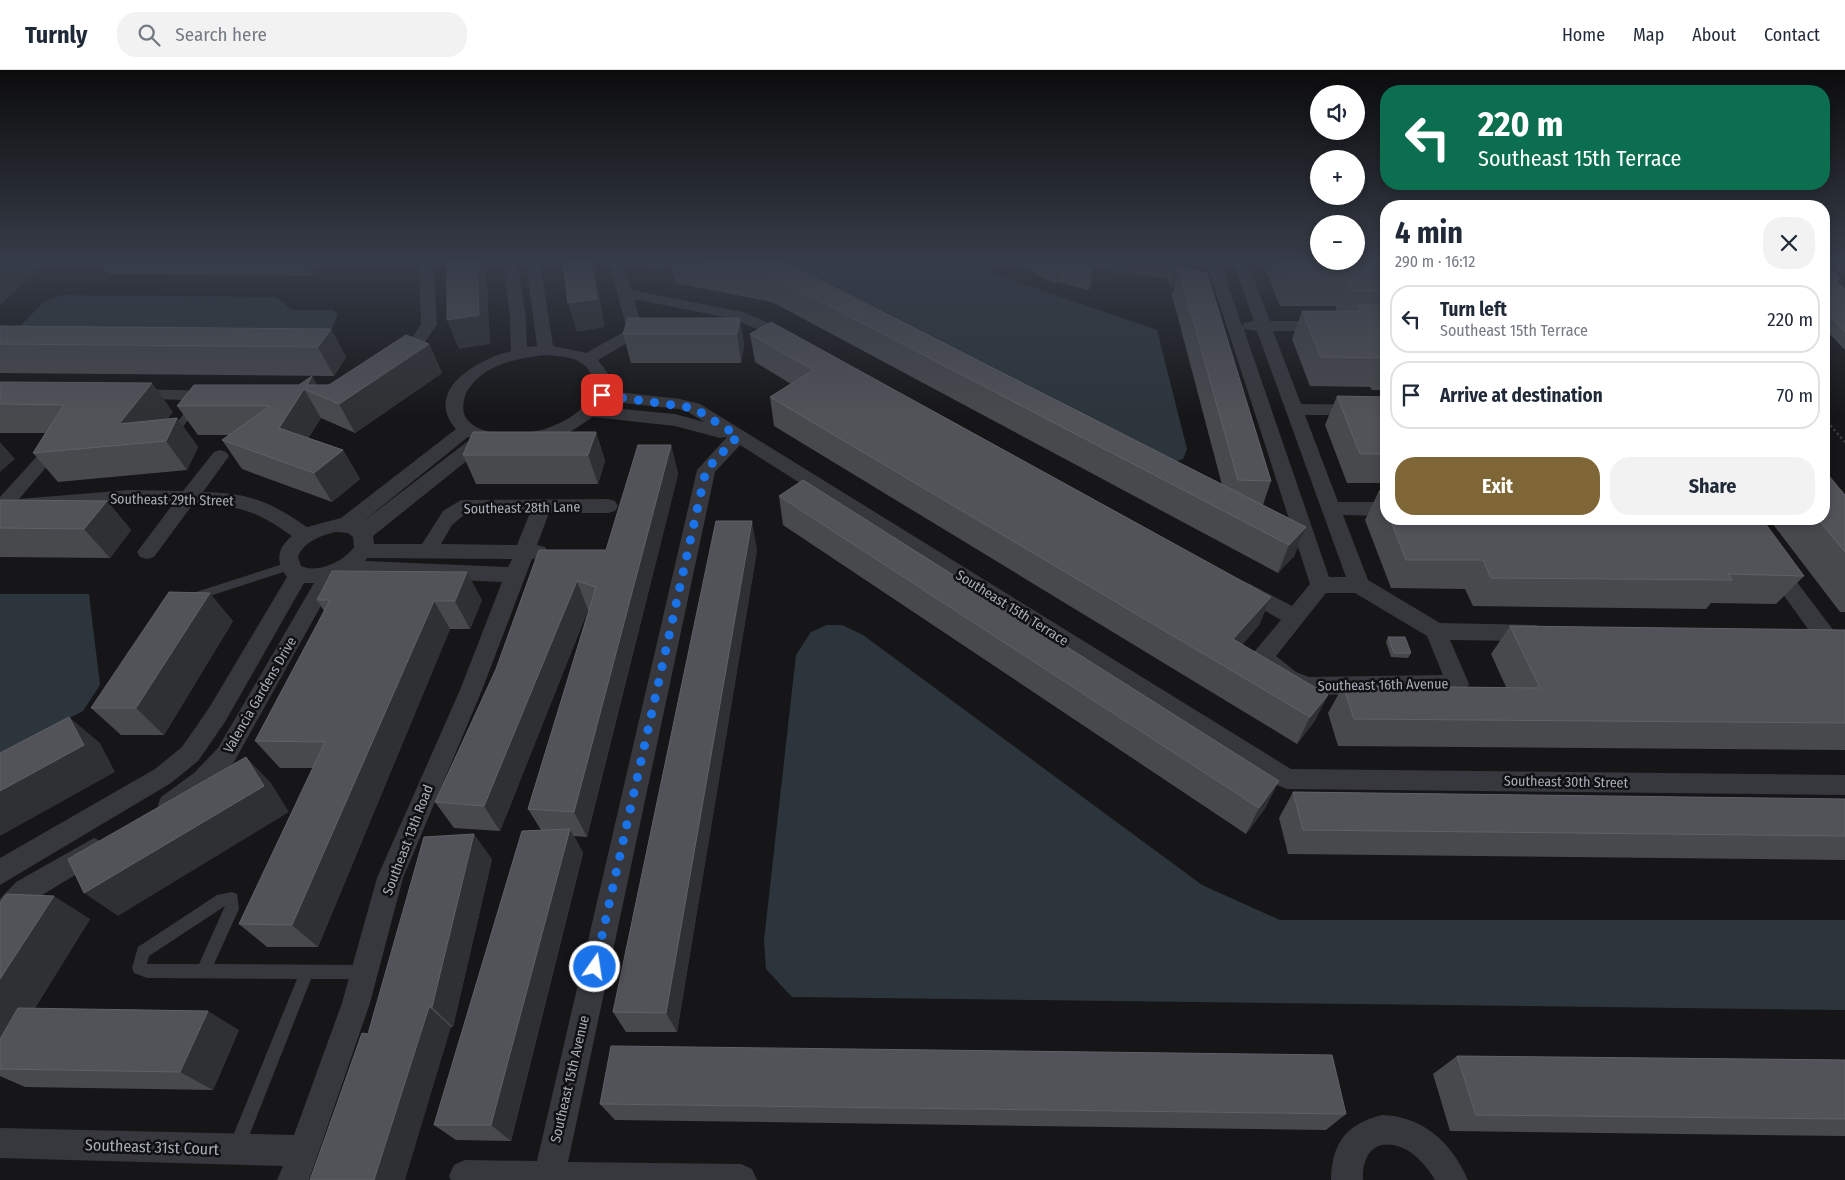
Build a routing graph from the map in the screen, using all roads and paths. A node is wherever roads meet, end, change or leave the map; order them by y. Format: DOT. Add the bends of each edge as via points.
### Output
graph roads {
  1 [pos="428,314"];
  2 [pos="517,314"];
  3 [pos="541,314"];
  4 [pos="630,314"];
  5 [pos="731,314"];
  6 [pos="1231,314"];
  7 [pos="1259,314"];
  8 [pos="1235,326"];
  9 [pos="1264,326"];
  10 [pos="1339,326"];
  11 [pos="638,331"];
  12 [pos="667,334"];
  13 [pos="743,334"];
  14 [pos="781,334"];
  15 [pos="807,348"];
  16 [pos="546,350"];
  17 [pos="519,354"];
  18 [pos="587,359"];
  19 [pos="383,366"];
  20 [pos="116,394"];
  21 [pos="602,395"];
  22 [pos="202,396"];
  23 [pos="232,396"];
  24 [pos="694,408"];
  25 [pos="1294,409"];
  26 [pos="1380,410"];
  27 [pos="590,411"];
  28 [pos="675,420"];
  29 [pos="1830,425"];
  30 [pos="179,426"];
  31 [pos="467,429"];
  32 [pos="738,436"];
  33 [pos="485,437"];
  34 [pos="1845,442"];
  35 [pos="220,456"];
  36 [pos="45,458"];
  37 [pos="188,498"];
  38 [pos="1,506"];
  39 [pos="542,506"];
  40 [pos="608,506"];
  41 [pos="1331,508"];
  42 [pos="1380,509"];
  43 [pos="1744,525"];
  44 [pos="305,536"];
  45 [pos="357,537"];
  46 [pos="428,551"];
  47 [pos="147,552"];
  48 [pos="524,552"];
  49 [pos="554,552"];
  50 [pos="294,570"];
  51 [pos="336,571"];
  52 [pos="516,575"];
  53 [pos="1225,579"];
  54 [pos="1320,585"];
  55 [pos="1359,585"];
  56 [pos="197,596"];
  57 [pos="1295,618"];
  58 [pos="1436,632"];
  59 [pos="1556,633"];
  60 [pos="1796,636"];
  61 [pos="1835,637"];
  62 [pos="1287,779"];
  63 [pos="1845,785"];
  64 [pos="151,816"];
  65 [pos="109,841"];
  66 [pos="0,873"];
  67 [pos="0,918"];
  68 [pos="204,971"];
  69 [pos="307,971"];
  70 [pos="364,972"];
  71 [pos="0,1143"];
  72 [pos="235,1149"];
  73 [pos="303,1151"];
  74 [pos="465,1176"];
  75 [pos="548,1177"];
  76 [pos="293,1180"];
  77 [pos="741,1180"];
  78 [pos="1347,1180"];
  79 [pos="1452,1180"];
  1 -- 19 [label="street" via="429,324 416,344"];
  2 -- 17 [label="street"];
  3 -- 16 [label="street"];
  4 -- 11 [label="street" via="633,327"];
  5 -- 14 [label="street"];
  6 -- 8 [label="street"];
  7 -- 9 [label="street"];
  8 -- 9 [label="street"];
  8 -- 54 [label="street"];
  9 -- 10 [label="street"];
  9 -- 25 [label="street"];
  11 -- 12 [label="street"];
  11 -- 18 [label="street"];
  13 -- 14 [label="street"];
  14 -- 15 [label="street"];
  16 -- 17 [label="street"];
  16 -- 18 [label="street"];
  17 -- 31 [label="street" via="498,360 466,380 457,393 454,406 457,418"];
  18 -- 21 [label="street" via="598,369 604,381"];
  20 -- 22 [label="street"];
  21 -- 24 [label="street, Southeast 15th Terrace"];
  21 -- 27 [label="street"];
  22 -- 23 [label="street"];
  22 -- 30 [label="lane"];
  24 -- 28 [label="street"];
  24 -- 32 [label="street, Southeast 15th Terrace"];
  25 -- 26 [label="street"];
  25 -- 41 [label="street"];
  27 -- 28 [label="street, Southeast 15th Terrace"];
  27 -- 33 [label="street" via="574,423 530,438 506,440"];
  28 -- 32 [label="street, Southeast 15th Terrace"];
  29 -- 34 [label="path"];
  31 -- 33 [label="street"];
  31 -- 45 [label="street"];
  32 -- 62 [label="street, Southeast 15th Terrace"];
  32 -- 75 [label="street, Southeast 15th Avenue" via="706,470"];
  33 -- 45 [label="street"];
  35 -- 37 [label="street"];
  36 -- 38 [label="street"];
  37 -- 38 [label="street, Southeast 29th Street" via="129,496"];
  37 -- 44 [label="street, Southeast 29th Street" via="227,499 256,505"];
  37 -- 47 [label="street"];
  39 -- 40 [label="street, Southeast 28th Lane"];
  39 -- 46 [label="street, Southeast 28th Lane" via="462,507 453,511 443,523"];
  39 -- 48 [label="street, Southeast 13th Road"];
  41 -- 42 [label="street"];
  41 -- 55 [label="street"];
  43 -- 61 [label="street"];
  44 -- 45 [label="street" via="326,527"];
  44 -- 50 [label="street" via="290,551"];
  45 -- 46 [label="street"];
  45 -- 51 [label="street" via="351,563"];
  46 -- 48 [label="street"];
  48 -- 49 [label="street"];
  48 -- 52 [label="street, Southeast 13th Road"];
  50 -- 51 [label="street" via="313,576"];
  50 -- 56 [label="lane"];
  50 -- 66 [label="street, Valencia Gardens Drive" via="217,716 190,754 164,776"];
  51 -- 52 [label="street"];
  51 -- 64 [label="street, Valencia Gardens Drive" via="226,755 202,780"];
  52 -- 70 [label="street, Southeast 13th Road" via="471,690 390,878"];
  53 -- 57 [label="street"];
  54 -- 55 [label="street"];
  54 -- 57 [label="street, Southeast 16th Avenue"];
  55 -- 58 [label="street"];
  57 -- 58 [label="street, Southeast 16th Avenue" via="1262,658 1288,678 1307,686 1458,684"];
  58 -- 59 [label="street"];
  60 -- 61 [label="street"];
  62 -- 63 [label="street, Southeast 30th Street"];
  65 -- 67 [label="street" via="25,891"];
  68 -- 68 [label="lane" via="147,972 139,968 143,952 222,900 232,899 232,909"];
  68 -- 69 [label="lane"];
  69 -- 70 [label="lane"];
  69 -- 72 [label="lane"];
  70 -- 73 [label="street, Southeast 13th Road" via="356,1004"];
  71 -- 72 [label="street, Southeast 31st Court"];
  72 -- 73 [label="street, Southeast 31st Court"];
  73 -- 76 [label="street, Southeast 13th Road"];
  74 -- 75 [label="street"];
  75 -- 77 [label="street"];
  78 -- 79 [label="street" via="1348,1158 1356,1143 1369,1133 1386,1130 1407,1134 1425,1145 1441,1160"];
}
